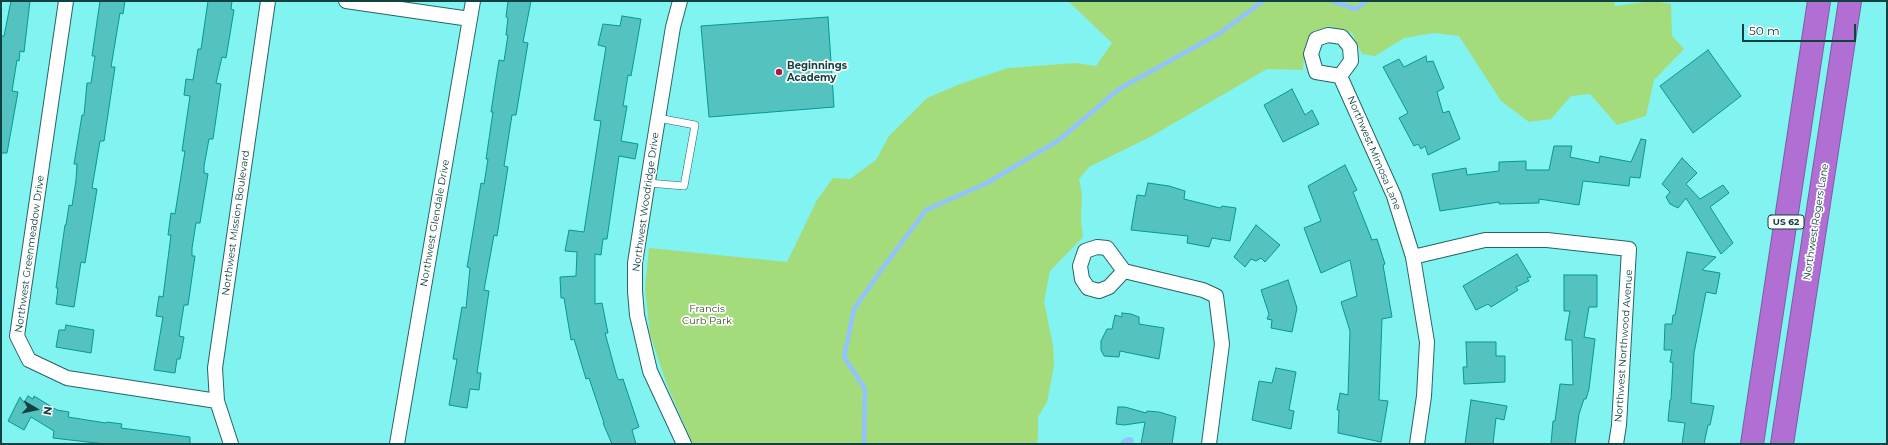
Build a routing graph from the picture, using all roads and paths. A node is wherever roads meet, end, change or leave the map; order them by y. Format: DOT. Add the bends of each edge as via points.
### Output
graph roads {
  1 [pos="66,1"];
  2 [pos="268,1"];
  3 [pos="346,1"];
  4 [pos="473,1"];
  5 [pos="680,1"];
  6 [pos="1819,1"];
  7 [pos="1850,1"];
  8 [pos="470,20"];
  9 [pos="1340,76"];
  10 [pos="658,118"];
  11 [pos="648,183"];
  12 [pos="1413,257"];
  13 [pos="1124,272"];
  14 [pos="217,401"];
  15 [pos="231,444"];
  16 [pos="397,444"];
  17 [pos="684,444"];
  18 [pos="1209,444"];
  19 [pos="1417,444"];
  20 [pos="1616,444"];
  21 [pos="1752,444"];
  22 [pos="1782,444"];
  1 -- 14 [label="street, Northwest Greenmeadow Drive" via="18,336 29,360 67,378"];
  2 -- 14 [label="street, Northwest Mission Boulevard" via="215,368"];
  3 -- 8 [label="street"];
  4 -- 8 [label="street, Northwest Glendale Drive"];
  5 -- 10 [label="street, Northwest Woodridge Drive" via="673,27"];
  6 -- 21 [label="highway, US 62"];
  7 -- 22 [label="highway, Northwest Rogers Lane / US 62"];
  8 -- 16 [label="street, Northwest Glendale Drive"];
  9 -- 12 [label="street, Northwest Mimosa Lane" via="1394,196"];
  10 -- 11 [label="street, Northwest Woodridge Drive"];
  10 -- 11 [label="lane" via="694,125 684,186"];
  11 -- 17 [label="street, Northwest Woodridge Drive" via="635,263 637,315 650,371"];
  12 -- 19 [label="street, Northwest Mimosa Lane" via="1427,342 1424,396"];
  12 -- 20 [label="street, Northwest Northwood Avenue" via="1485,240 1546,240 1629,249"];
  13 -- 18 [label="street" via="1203,290 1216,296 1222,344"];
  14 -- 15 [label="street, Northwest Mission Boulevard"];
}
